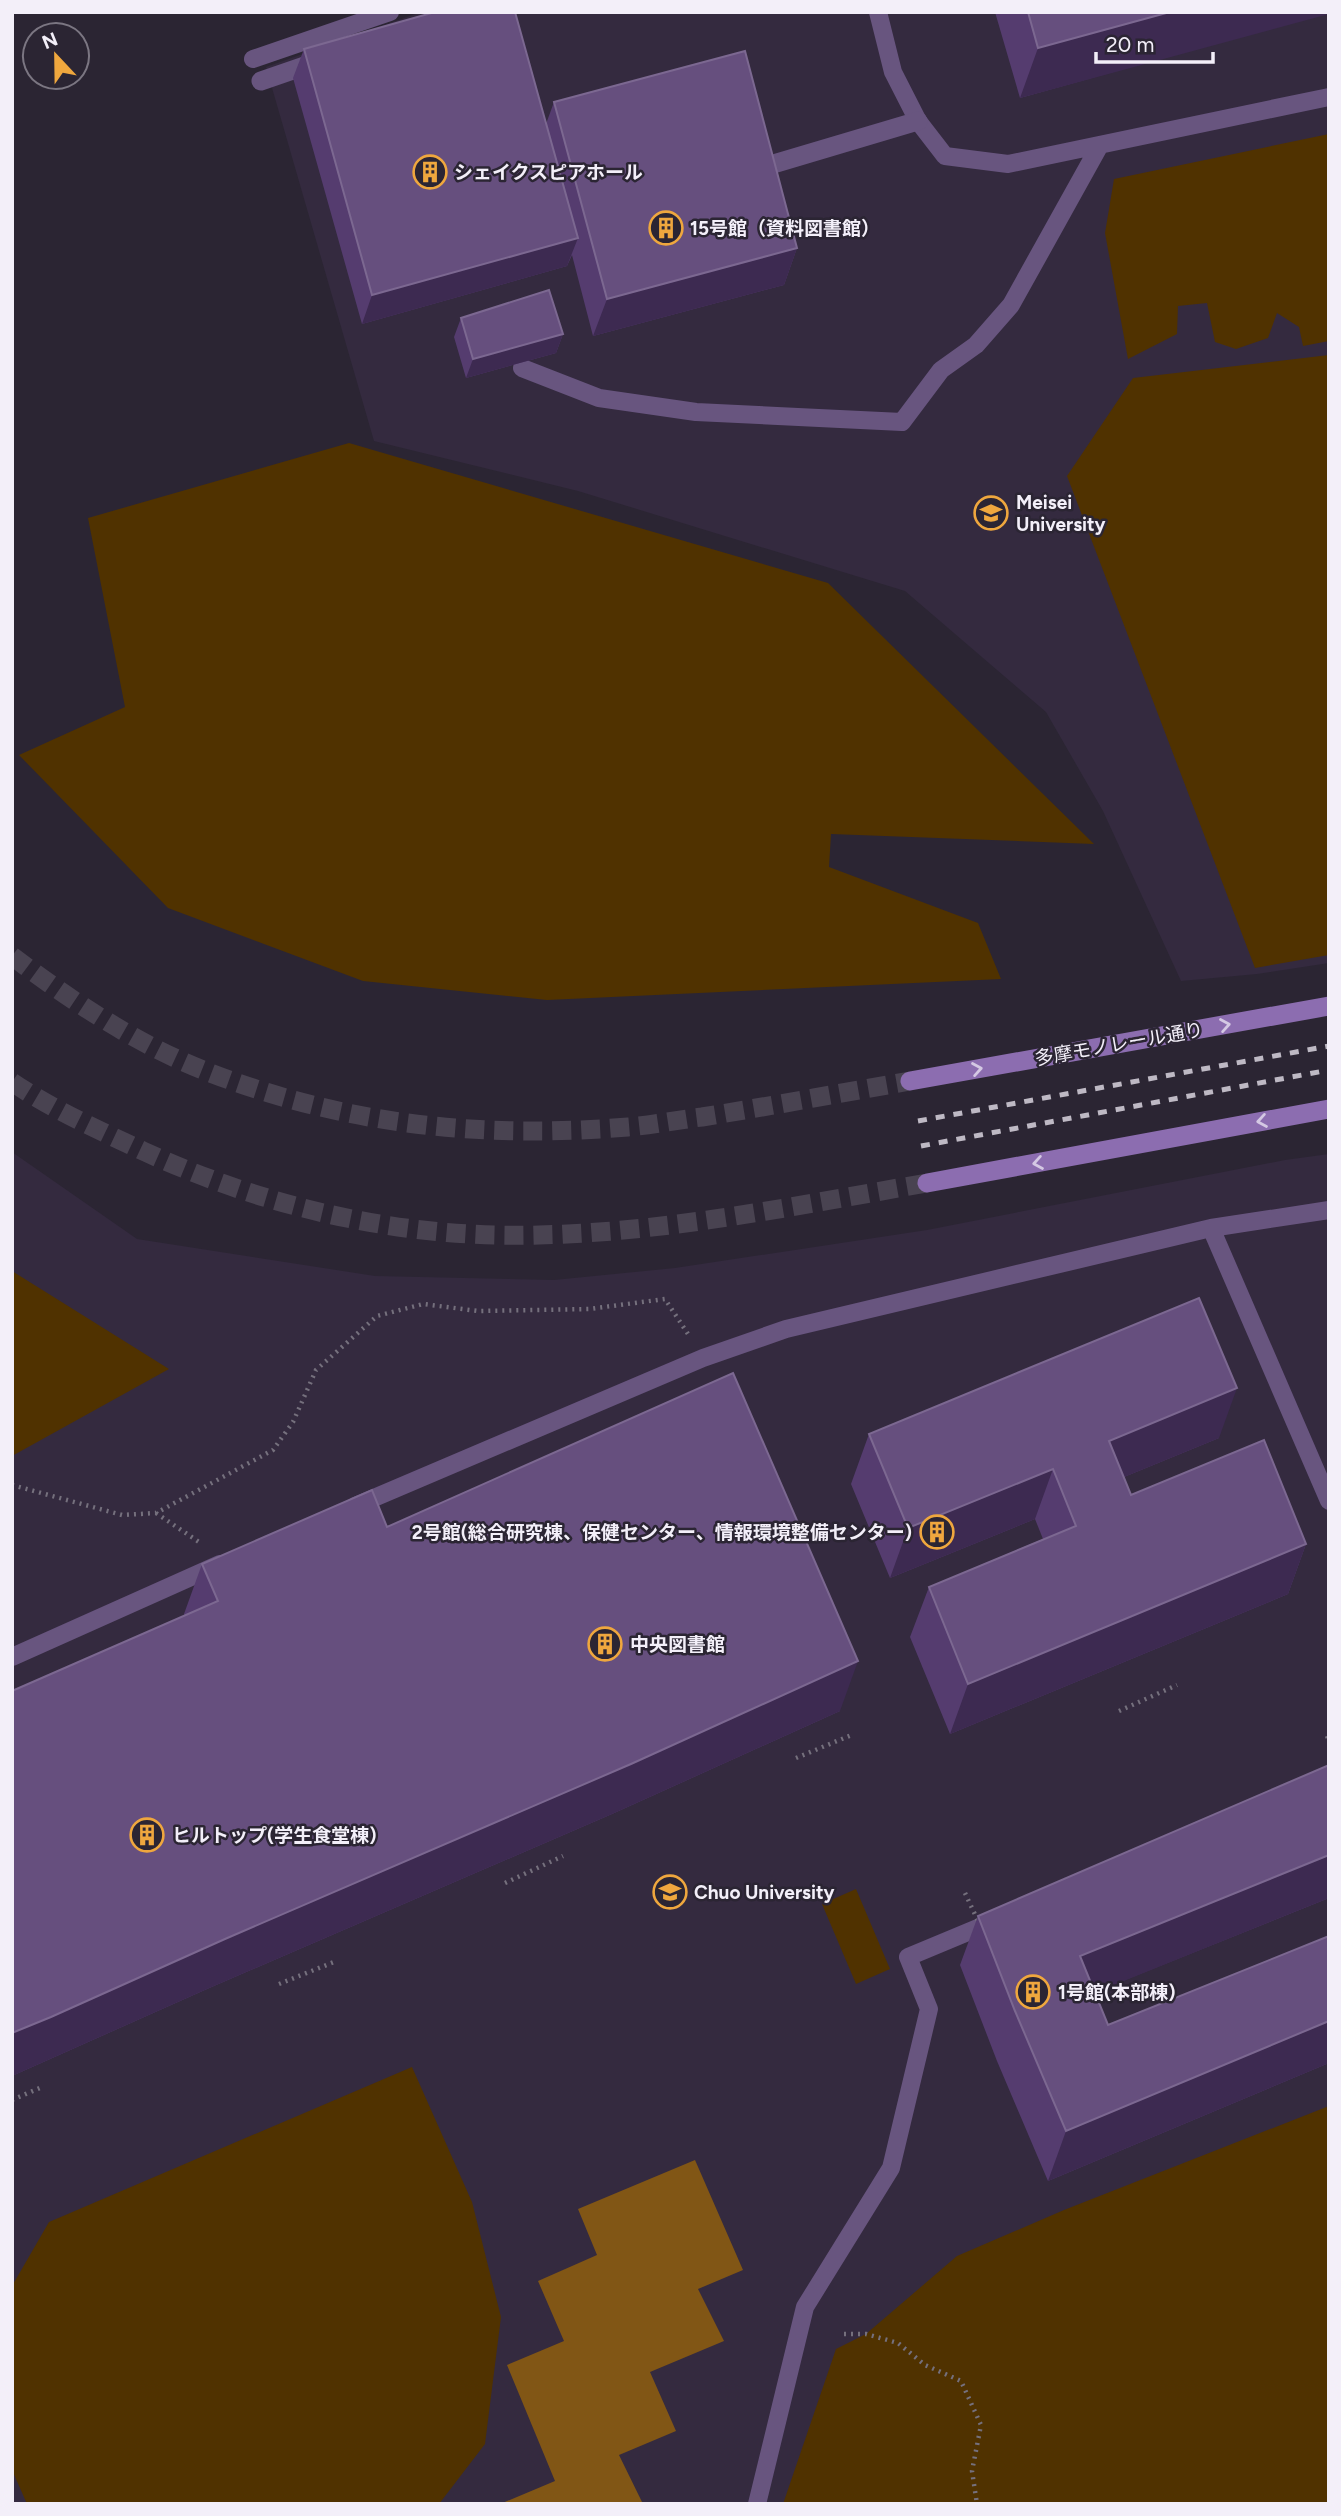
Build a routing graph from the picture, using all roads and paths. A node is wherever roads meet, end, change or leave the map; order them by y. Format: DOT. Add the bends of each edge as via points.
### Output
graph roads {
  1 [pos="390,12"];
  2 [pos="878,12"];
  3 [pos="339,54"];
  4 [pos="253,59"];
  5 [pos="261,81"];
  6 [pos="1329,97"];
  7 [pos="918,121"];
  8 [pos="1100,145"];
  9 [pos="753,170"];
  10 [pos="522,368"];
  11 [pos="1329,1006"];
  12 [pos="910,1081"];
  13 [pos="1329,1109"];
  14 [pos="927,1183"];
  15 [pos="1329,1210"];
  16 [pos="1211,1228"];
  17 [pos="703,1358"];
  18 [pos="12,1485"];
  19 [pos="1329,1501"];
  20 [pos="156,1513"];
  21 [pos="339,1513"];
  22 [pos="233,1558"];
  23 [pos="12,1657"];
  24 [pos="1177,1685"];
  25 [pos="1119,1711"];
  26 [pos="854,1734"];
  27 [pos="796,1758"];
  28 [pos="563,1856"];
  29 [pos="505,1883"];
  30 [pos="965,1894"];
  31 [pos="1010,1914"];
  32 [pos="981,1929"];
  33 [pos="334,1962"];
  34 [pos="279,1984"];
  35 [pos="42,2087"];
  36 [pos="12,2100"];
  37 [pos="844,2334"];
  38 [pos="757,2504"];
  39 [pos="977,2504"];
  1 -- 4 [label="lane"];
  2 -- 7 [label="lane" via="893,72"];
  3 -- 5 [label="street"];
  6 -- 8 [label="lane"];
  7 -- 8 [label="lane" via="945,156 1008,164"];
  7 -- 9 [label="street"];
  8 -- 10 [label="lane" via="1011,305 976,345 942,370 902,422 696,412 599,398"];
  12 -- 11 [label="main road, 多摩モノレール通り, one-way"];
  13 -- 14 [label="main road, one-way"];
  15 -- 16 [label="lane"];
  16 -- 17 [label="lane" via="786,1329"];
  16 -- 19 [label="lane"];
  17 -- 20 [label="path" via="665,1299 589,1309 478,1311 423,1304 377,1316 316,1370 293,1422 273,1450"];
  17 -- 21 [label="lane"];
  18 -- 20 [label="path" via="122,1515"];
  20 -- 22 [label="path"];
  22 -- 23 [label="lane"];
  24 -- 25 [label="path"];
  26 -- 27 [label="path"];
  28 -- 29 [label="path"];
  30 -- 32 [label="path, bridge"];
  31 -- 38 [label="lane" via="908,1958 929,2009 891,2168 805,2307"];
  33 -- 34 [label="path"];
  35 -- 36 [label="path"];
  37 -- 39 [label="path" via="866,2334 898,2343 925,2365 961,2381 981,2425 972,2471"];
}
